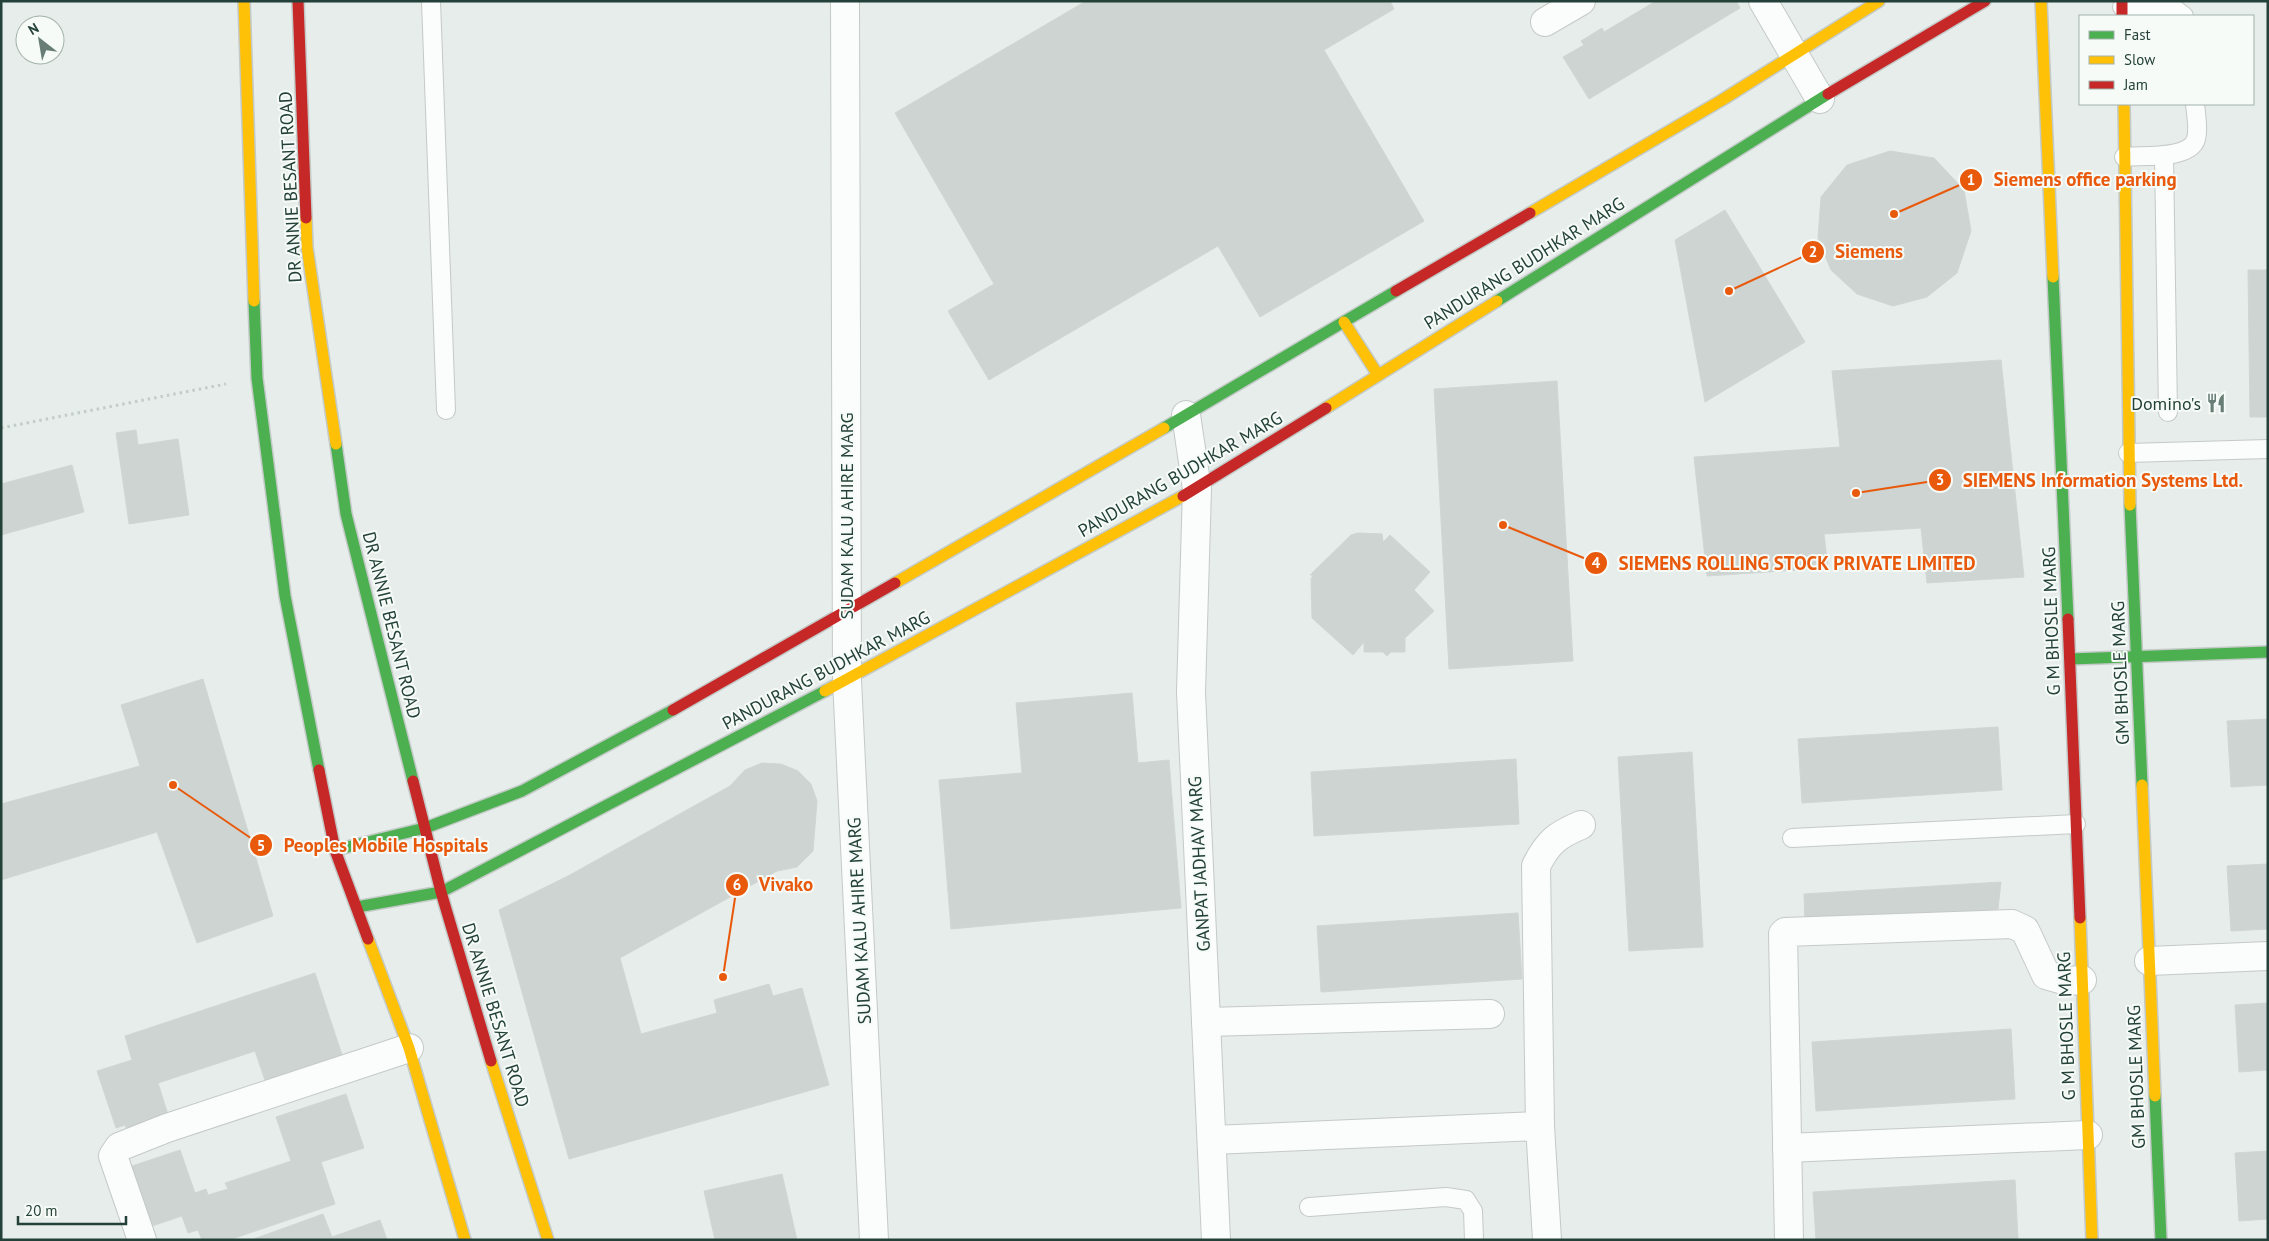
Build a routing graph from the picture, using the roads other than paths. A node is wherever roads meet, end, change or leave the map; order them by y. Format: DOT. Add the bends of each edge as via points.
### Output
graph roads {
  1 [pos="244,1"];
  2 [pos="298,1"];
  3 [pos="430,1"];
  4 [pos="845,1"];
  5 [pos="1581,1"];
  6 [pos="1763,1"];
  7 [pos="1879,1"];
  8 [pos="1985,1"];
  9 [pos="2041,1"];
  10 [pos="2122,8"];
  11 [pos="2176,8"];
  12 [pos="1545,22"];
  13 [pos="1793,54"];
  14 [pos="1820,99"];
  15 [pos="2124,105"];
  16 [pos="2195,105"];
  17 [pos="2164,155"];
  18 [pos="2124,157"];
  19 [pos="1344,322"];
  20 [pos="1378,375"];
  21 [pos="446,410"];
  22 [pos="2168,412"];
  23 [pos="1186,415"];
  24 [pos="2268,450"];
  25 [pos="2128,453"];
  26 [pos="1197,489"];
  27 [pos="847,611"];
  28 [pos="2268,652"];
  29 [pos="2136,656"];
  30 [pos="2070,658"];
  31 [pos="847,680"];
  32 [pos="2076,824"];
  33 [pos="1581,825"];
  34 [pos="425,828"];
  35 [pos="1792,838"];
  36 [pos="335,850"];
  37 [pos="441,892"];
  38 [pos="357,907"];
  39 [pos="2268,956"];
  40 [pos="2149,961"];
  41 [pos="2082,980"];
  42 [pos="1490,1014"];
  43 [pos="1206,1022"];
  44 [pos="409,1048"];
  45 [pos="1540,1126"];
  46 [pos="2088,1135"];
  47 [pos="1212,1140"];
  48 [pos="1787,1148"];
  49 [pos="1309,1207"];
  50 [pos="142,1240"];
  51 [pos="465,1240"];
  52 [pos="548,1240"];
  53 [pos="874,1240"];
  54 [pos="1216,1240"];
  55 [pos="1474,1240"];
  56 [pos="1547,1240"];
  57 [pos="1789,1240"];
  58 [pos="2092,1240"];
  59 [pos="2161,1240"];
  1 -- 36 [label="main road" via="257,378 285,596"];
  2 -- 34 [label="main road, DR ANNIE BESANT ROAD" via="307,247 346,514"];
  3 -- 21 [label="lane"];
  4 -- 27 [label="street, SUDAM KALU AHIRE MARG"];
  5 -- 12 [label="street"];
  6 -- 13 [label="street"];
  7 -- 13 [label="main road"];
  8 -- 14 [label="main road, PANDURANG BUDHKAR MARG"];
  9 -- 30 [label="main road, G M BHOSLE MARG"];
  10 -- 11 [label="lane"];
  13 -- 14 [label="street"];
  13 -- 19 [label="main road" via="1722,100"];
  14 -- 20 [label="main road, PANDURANG BUDHKAR MARG"];
  15 -- 18 [label="main road, GM BHOSLE MARG"];
  16 -- 17 [label="lane" via="2196,139 2188,150"];
  17 -- 18 [label="lane"];
  17 -- 22 [label="lane"];
  18 -- 25 [label="main road, GM BHOSLE MARG"];
  19 -- 20 [label="main road"];
  19 -- 23 [label="main road"];
  20 -- 26 [label="main road, PANDURANG BUDHKAR MARG"];
  23 -- 26 [label="street, GANPAT JADHAV MARG"];
  23 -- 27 [label="main road"];
  24 -- 25 [label="lane"];
  25 -- 29 [label="main road, GM BHOSLE MARG"];
  26 -- 31 [label="main road, PANDURANG BUDHKAR MARG"];
  26 -- 43 [label="street, GANPAT JADHAV MARG" via="1191,692"];
  27 -- 31 [label="street, SUDAM KALU AHIRE MARG"];
  27 -- 34 [label="main road" via="682,705 522,790"];
  28 -- 29 [label="main road"];
  29 -- 30 [label="main road"];
  29 -- 40 [label="main road, GM BHOSLE MARG"];
  30 -- 32 [label="main road, G M BHOSLE MARG"];
  31 -- 37 [label="main road, PANDURANG BUDHKAR MARG"];
  31 -- 53 [label="street, SUDAM KALU AHIRE MARG"];
  32 -- 35 [label="lane"];
  32 -- 41 [label="main road, G M BHOSLE MARG"];
  33 -- 45 [label="street" via="1560,834 1544,850 1536,866"];
  34 -- 36 [label="main road"];
  34 -- 37 [label="main road, DR ANNIE BESANT ROAD"];
  36 -- 38 [label="main road"];
  37 -- 38 [label="main road, PANDURANG BUDHKAR MARG"];
  37 -- 52 [label="main road, DR ANNIE BESANT ROAD"];
  38 -- 44 [label="main road"];
  39 -- 40 [label="street"];
  40 -- 59 [label="main road, GM BHOSLE MARG"];
  41 -- 46 [label="main road, G M BHOSLE MARG"];
  41 -- 48 [label="street" via="2067,981 2046,975 2025,930 2012,924 1785,932 1782,937"];
  42 -- 43 [label="street"];
  43 -- 47 [label="street, GANPAT JADHAV MARG"];
  44 -- 50 [label="street" via="167,1128 119,1148 113,1156"];
  44 -- 51 [label="main road"];
  45 -- 47 [label="street"];
  45 -- 56 [label="street"];
  46 -- 48 [label="street"];
  46 -- 58 [label="main road, G M BHOSLE MARG"];
  47 -- 54 [label="street, GANPAT JADHAV MARG"];
  48 -- 57 [label="street"];
  49 -- 55 [label="lane" via="1446,1197 1466,1200 1473,1211"];
}
